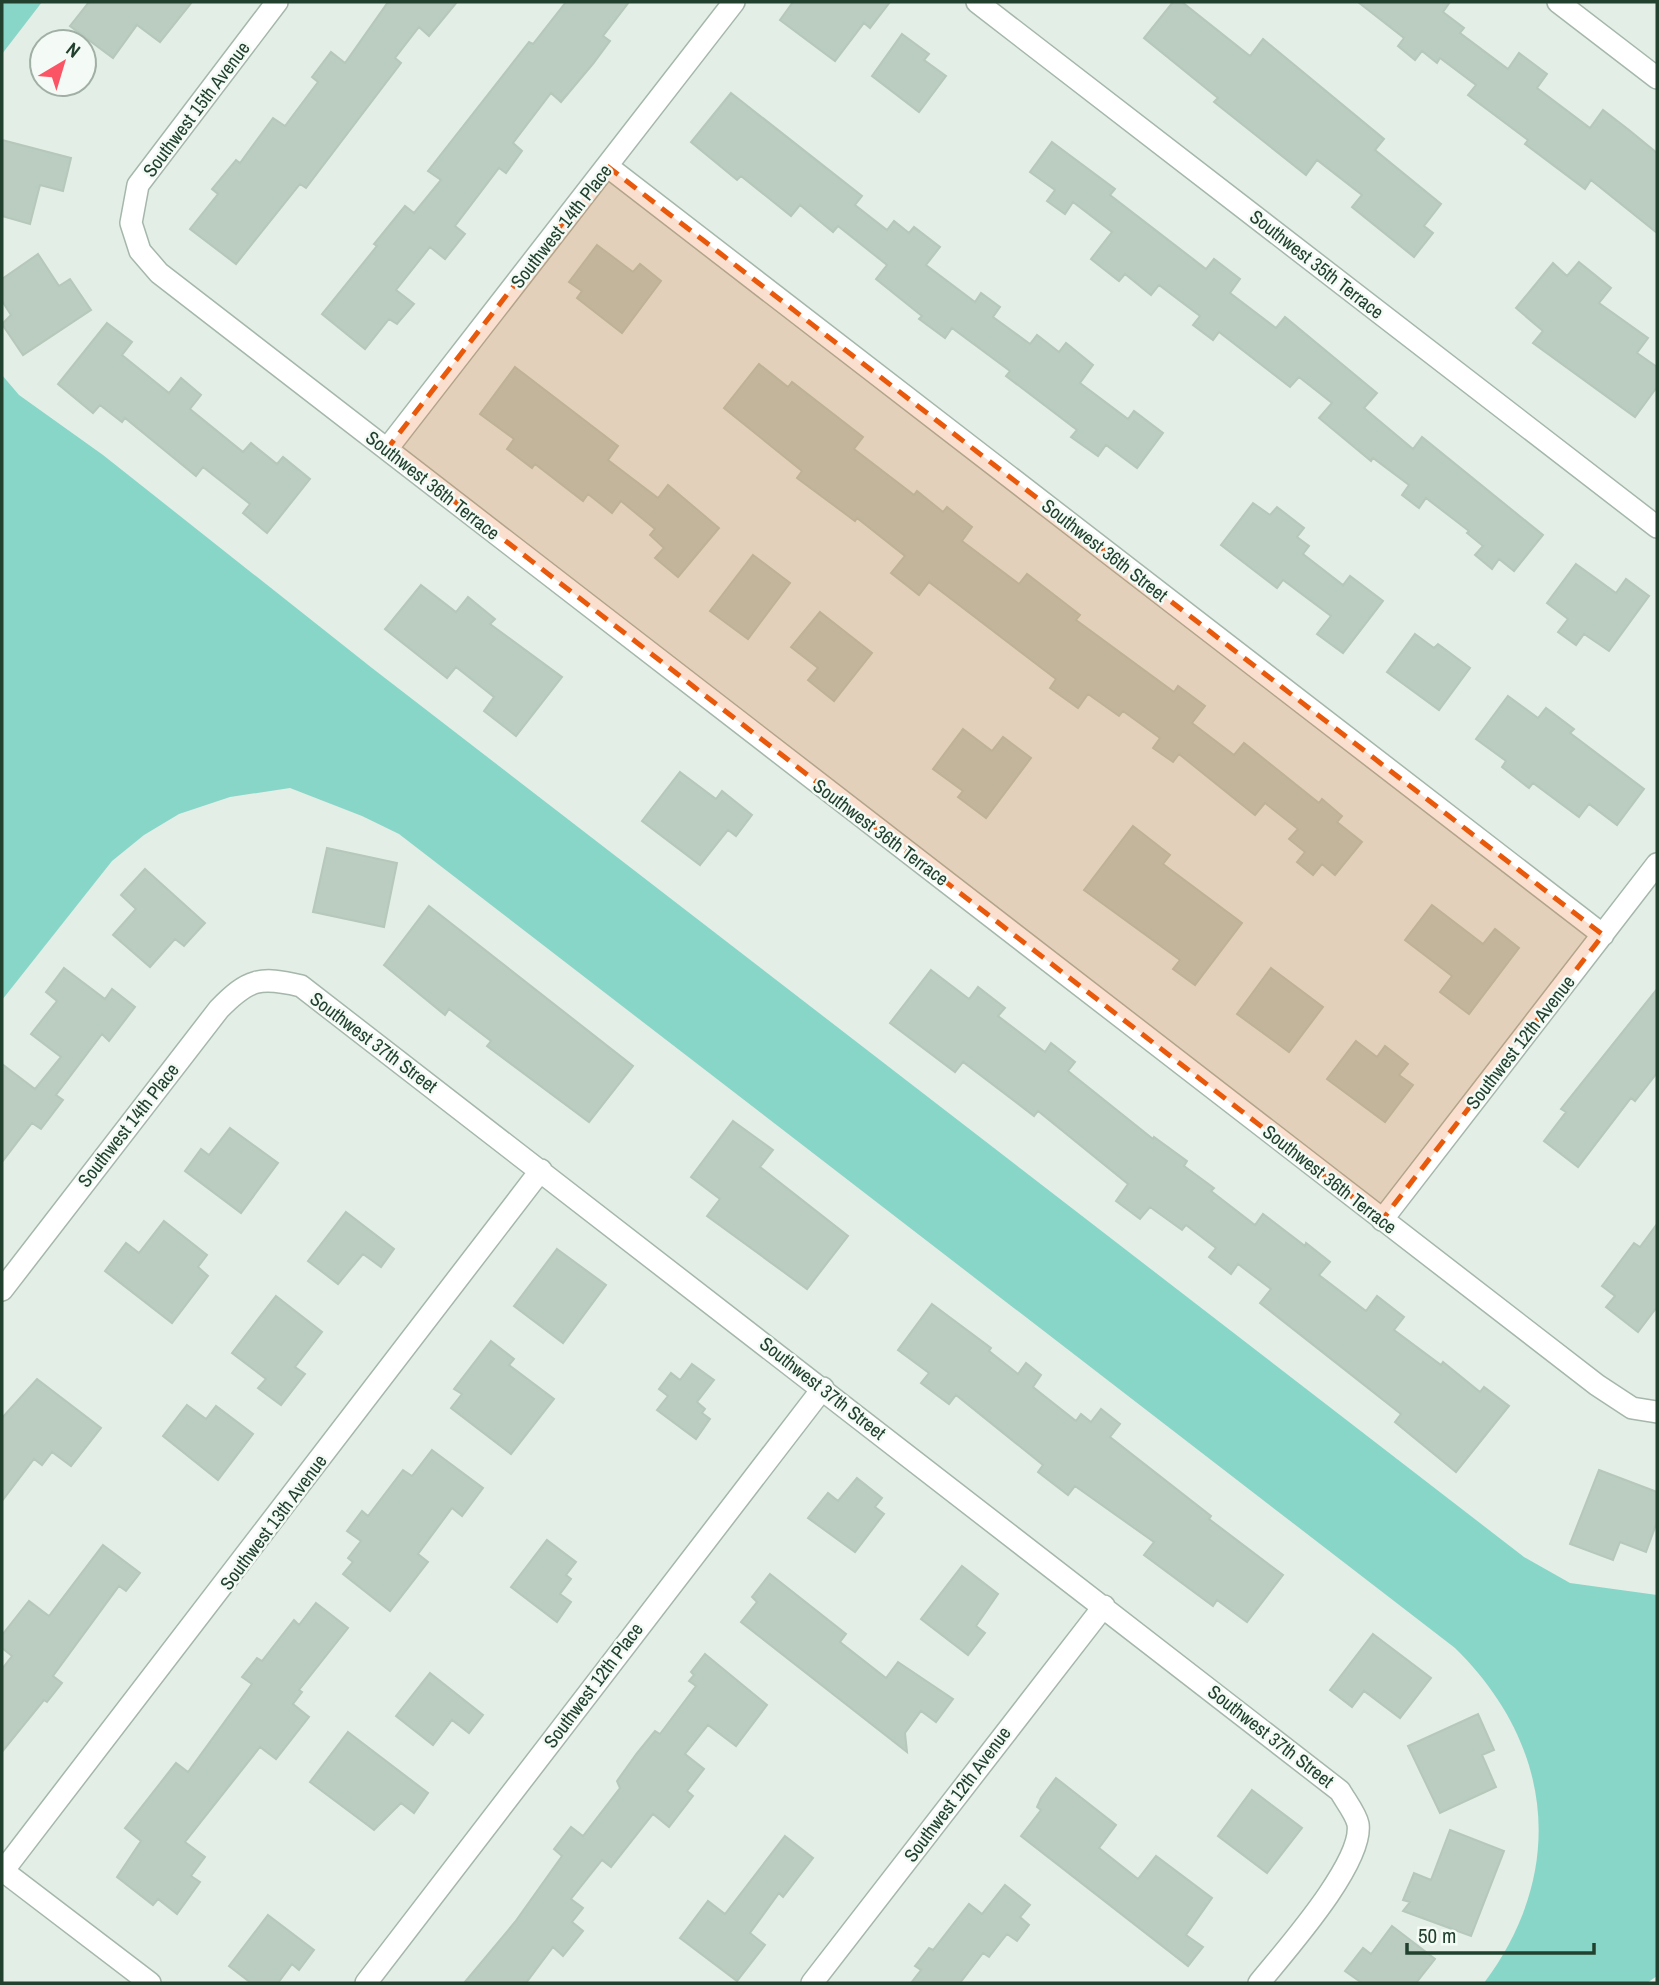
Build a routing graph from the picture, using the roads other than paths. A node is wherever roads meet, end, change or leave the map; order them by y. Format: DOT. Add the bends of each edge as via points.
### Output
graph roads {
  1 [pos="277,2"];
  2 [pos="734,2"];
  3 [pos="977,2"];
  4 [pos="1558,2"];
  5 [pos="1657,78"];
  6 [pos="607,166"];
  7 [pos="131,223"];
  8 [pos="387,449"];
  9 [pos="1657,527"];
  10 [pos="1657,864"];
  11 [pos="1603,935"];
  12 [pos="268,978"];
  13 [pos="541,1170"];
  14 [pos="1382,1220"];
  15 [pos="2,1290"];
  16 [pos="823,1388"];
  17 [pos="1657,1412"];
  18 [pos="1104,1606"];
  19 [pos="2,1871"];
  20 [pos="150,1983"];
  21 [pos="366,1983"];
  22 [pos="813,1983"];
  23 [pos="1259,1983"];
  1 -- 7 [label="street, Southwest 15th Avenue" via="138,185"];
  2 -- 6 [label="street, Southwest 14th Place"];
  3 -- 9 [label="street, Southwest 35th Terrace"];
  4 -- 5 [label="street"];
  6 -- 8 [label="street, Southwest 14th Place"];
  6 -- 11 [label="street, Southwest 36th Street"];
  7 -- 8 [label="street, Southwest 36th Terrace" via="140,251 159,273"];
  8 -- 14 [label="street, Southwest 36th Terrace"];
  10 -- 11 [label="street, Southwest 12th Avenue"];
  11 -- 14 [label="street, Southwest 12th Avenue"];
  12 -- 13 [label="street, Southwest 37th Street" via="301,986 323,1000"];
  12 -- 15 [label="street, Southwest 14th Place" via="240,987 219,1009"];
  13 -- 16 [label="street, Southwest 37th Street"];
  13 -- 19 [label="street, Southwest 13th Avenue"];
  14 -- 17 [label="street, Southwest 36th Terrace" via="1597,1385 1632,1408"];
  16 -- 18 [label="street, Southwest 37th Street"];
  16 -- 21 [label="street, Southwest 12th Place"];
  18 -- 22 [label="street, Southwest 12th Avenue"];
  18 -- 23 [label="street, Southwest 37th Street" via="1340,1791 1358,1824 1354,1853 1336,1882"];
  19 -- 20 [label="street"];
}
